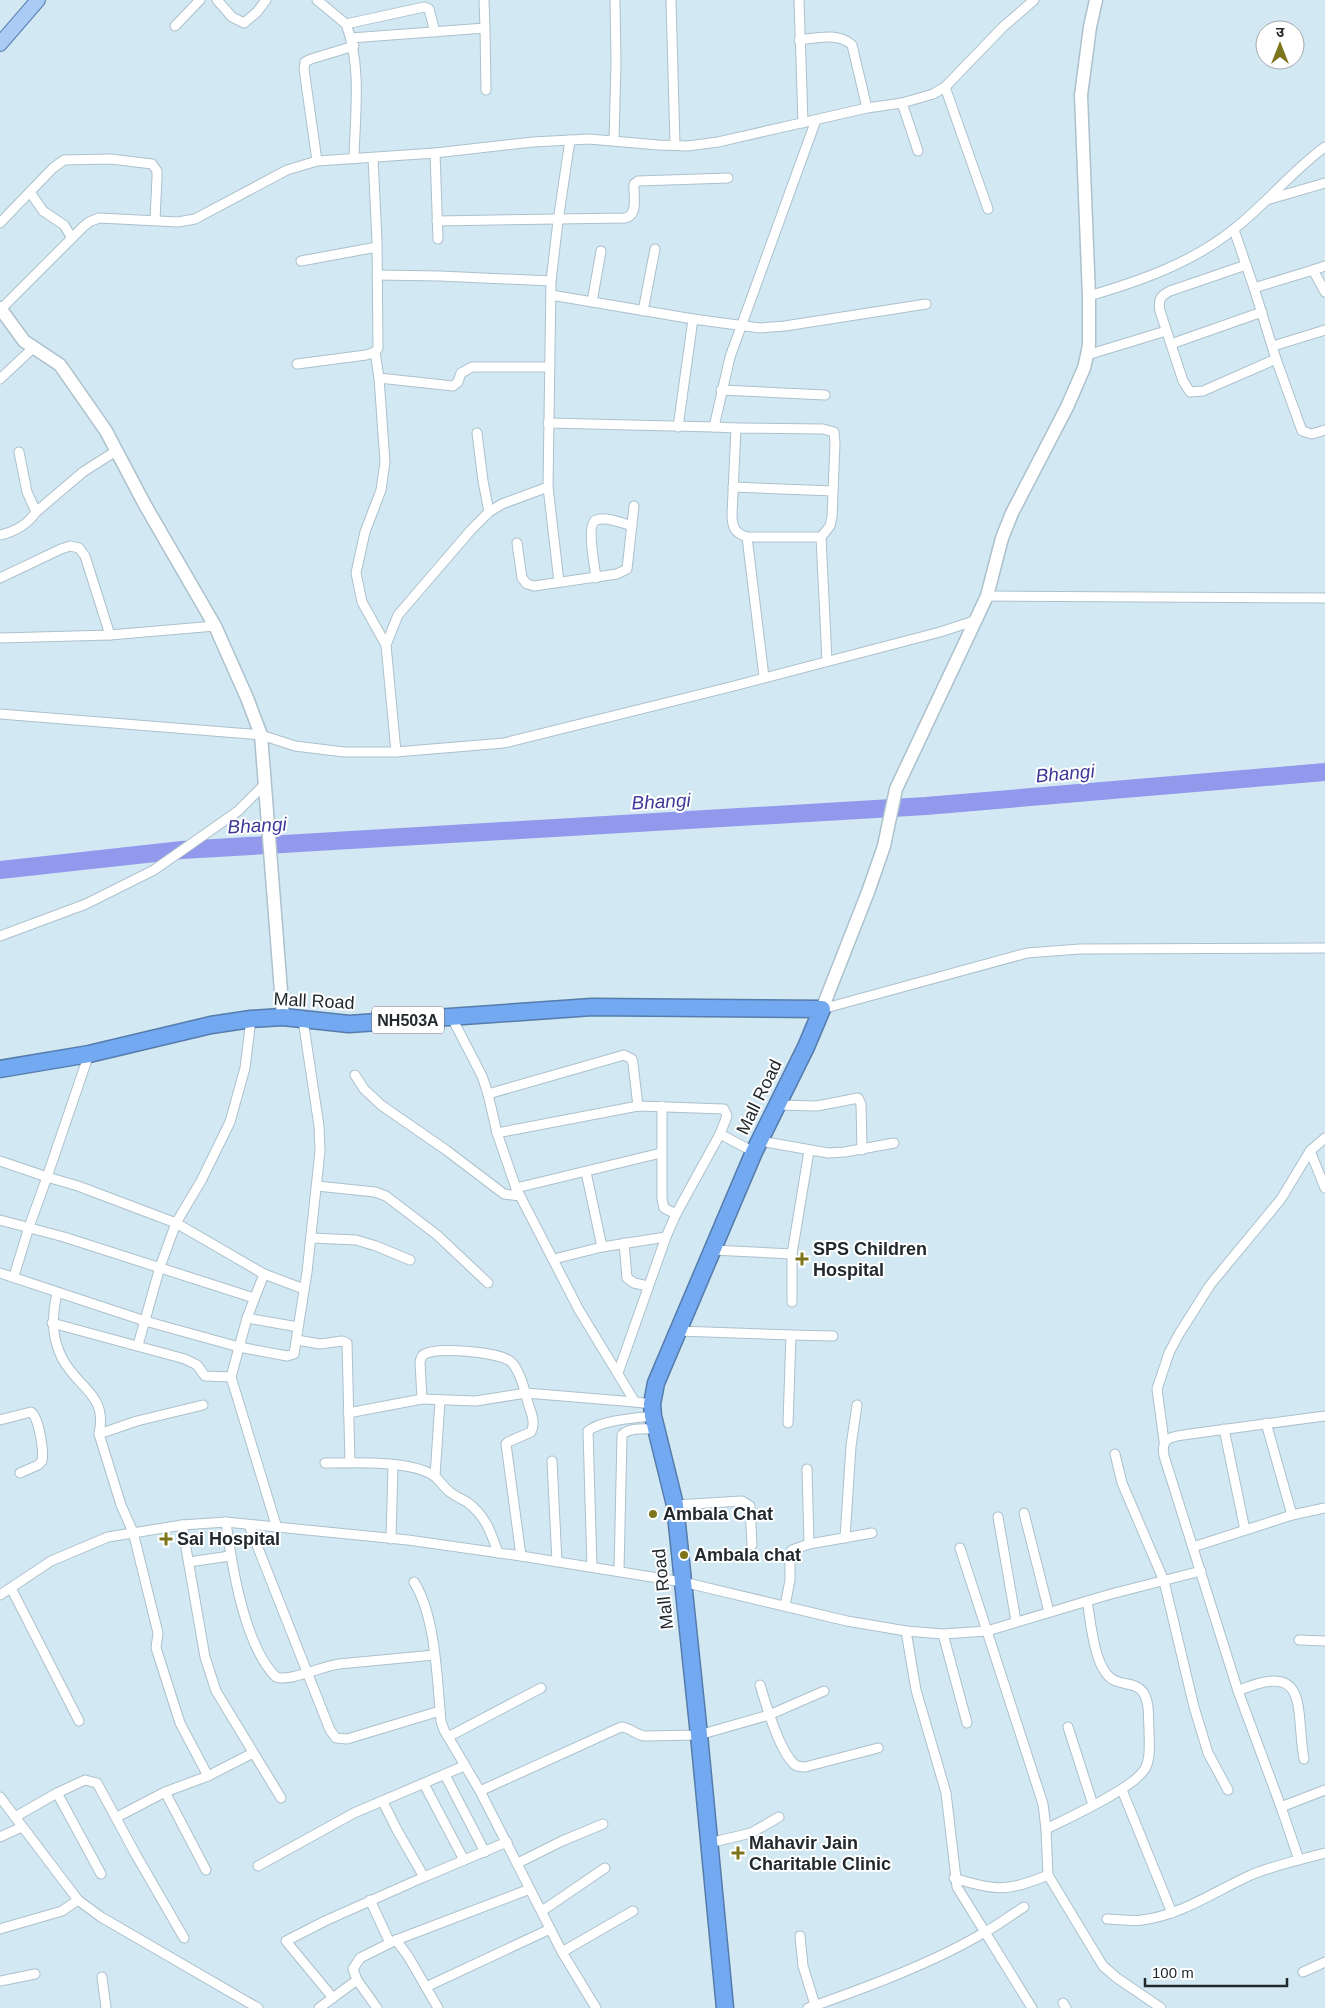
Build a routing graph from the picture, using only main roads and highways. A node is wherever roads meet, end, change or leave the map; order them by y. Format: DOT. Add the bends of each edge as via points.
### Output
graph roads {
  1 [pos="38,0"];
  2 [pos="0,44"];
  3 [pos="0,1069"];
  4 [pos="725,2008"];
  1 -- 2 [label="main road"];
  3 -- 4 [label="highway, Mall Road / NH503A" via="89,1054 211,1025 251,1019 283,1017 349,1024 592,1007 822,1010 757,1146 656,1383 654,1416 675,1505"];
}
